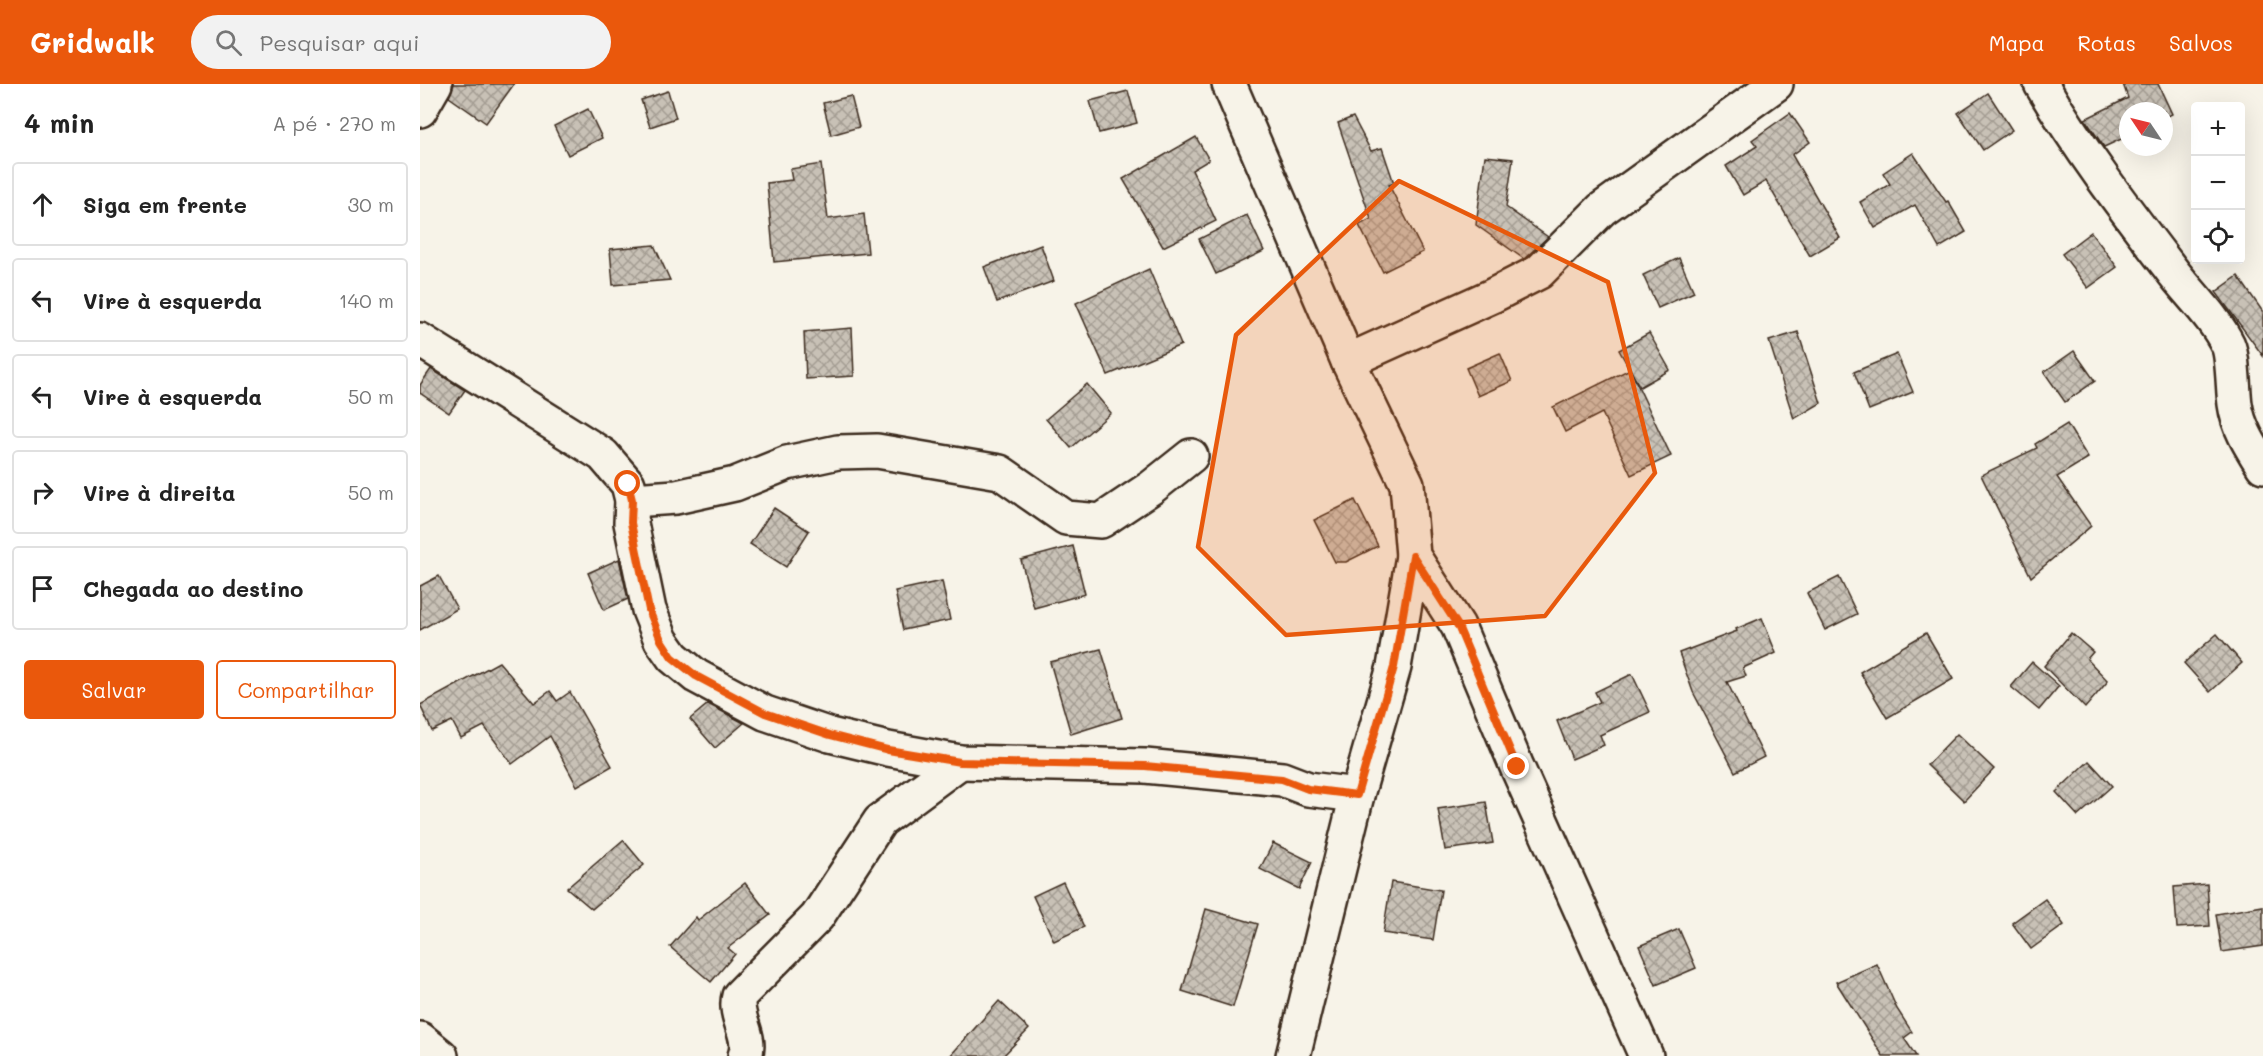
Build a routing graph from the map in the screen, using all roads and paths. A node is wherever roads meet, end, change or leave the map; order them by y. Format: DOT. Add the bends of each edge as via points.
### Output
graph roads {
  1 [pos="435,84"];
  2 [pos="1229,84"];
  3 [pos="1776,84"];
  4 [pos="2041,84"];
  5 [pos="420,110"];
  6 [pos="420,340"];
  7 [pos="1348,361"];
  8 [pos="1191,456"];
  9 [pos="2263,466"];
  10 [pos="632,500"];
  11 [pos="1413,556"];
  12 [pos="960,762"];
  13 [pos="1357,795"];
  14 [pos="420,1039"];
  15 [pos="441,1056"];
  16 [pos="745,1056"];
  17 [pos="1293,1056"];
  18 [pos="1646,1056"];
  1 -- 5 [label="street"];
  2 -- 7 [label="street"];
  3 -- 7 [label="street" via="1602,208 1539,272"];
  4 -- 9 [label="street" via="2122,206 2229,347 2235,407 2246,439"];
  6 -- 10 [label="street" via="603,455 628,484"];
  7 -- 11 [label="street" via="1407,484"];
  8 -- 10 [label="street" via="1101,521 1066,518 1000,472 877,451 838,452 787,463 735,484 676,497"];
  10 -- 12 [label="street" via="631,523 649,610 672,657 696,676 765,713 888,750"];
  11 -- 13 [label="street" via="1394,667"];
  11 -- 18 [label="street" via="1458,626"];
  12 -- 13 [label="street" via="1145,766 1282,779 1308,789"];
  12 -- 16 [label="street" via="880,821 817,916 739,996 736,1005 748,1047"];
  13 -- 17 [label="street"];
  14 -- 15 [label="street"];
}
